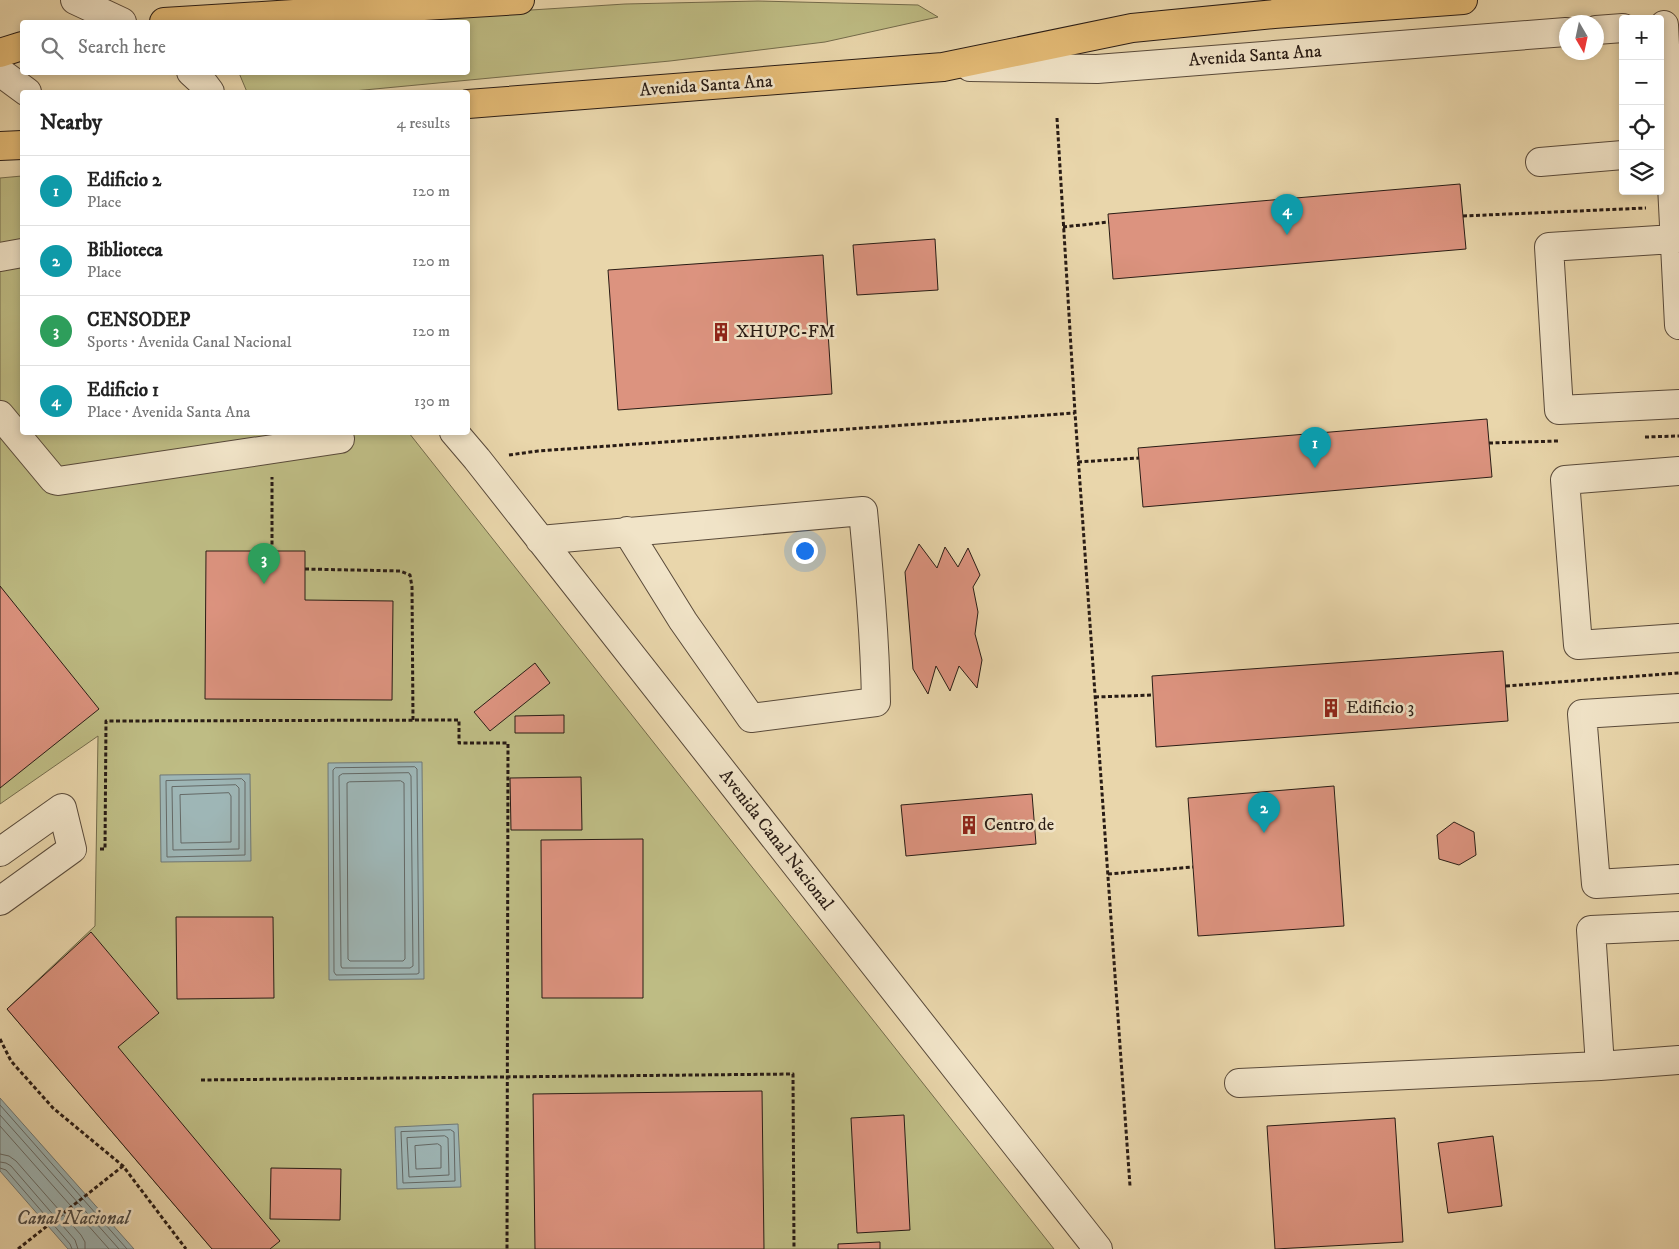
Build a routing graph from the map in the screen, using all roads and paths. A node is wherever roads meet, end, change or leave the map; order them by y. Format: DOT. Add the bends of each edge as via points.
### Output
graph roads {
  1 [pos="74,0"];
  2 [pos="520,0"];
  3 [pos="1463,0"];
  4 [pos="384,5"];
  5 [pos="118,20"];
  6 [pos="190,20"];
  7 [pos="1668,25"];
  8 [pos="1619,28"];
  9 [pos="1604,29"];
  10 [pos="1559,33"];
  11 [pos="20,47"];
  12 [pos="0,53"];
  13 [pos="944,67"];
  14 [pos="0,72"];
  15 [pos="194,75"];
  16 [pos="24,90"];
  17 [pos="208,90"];
  18 [pos="470,104"];
  19 [pos="1057,118"];
  20 [pos="20,145"];
  21 [pos="0,146"];
  22 [pos="1666,151"];
  23 [pos="1619,155"];
  24 [pos="1540,162"];
  25 [pos="1673,207"];
  26 [pos="1463,216"];
  27 [pos="1109,222"];
  28 [pos="1063,228"];
  29 [pos="1674,239"];
  30 [pos="20,254"];
  31 [pos="0,256"];
  32 [pos="1679,324"];
  33 [pos="1679,404"];
  34 [pos="1075,413"];
  35 [pos="0,415"];
  36 [pos="338,435"];
  37 [pos="457,435"];
  38 [pos="272,449"];
  39 [pos="1139,458"];
  40 [pos="477,459"];
  41 [pos="1078,462"];
  42 [pos="1679,471"];
  43 [pos="627,531"];
  44 [pos="540,540"];
  45 [pos="272,551"];
  46 [pos="305,569"];
  47 [pos="1679,638"];
  48 [pos="1679,673"];
  49 [pos="1506,686"];
  50 [pos="1153,695"];
  51 [pos="1095,697"];
  52 [pos="1679,708"];
  53 [pos="413,721"];
  54 [pos="72,849"];
  55 [pos="0,852"];
  56 [pos="1193,867"];
  57 [pos="1108,874"];
  58 [pos="1679,879"];
  59 [pos="0,901"];
  60 [pos="1679,926"];
  61 [pos="0,1039"];
  62 [pos="1679,1060"];
  63 [pos="1600,1066"];
  64 [pos="508,1077"];
  65 [pos="201,1080"];
  66 [pos="1239,1084"];
  67 [pos="122,1166"];
  68 [pos="1130,1186"];
  69 [pos="18,1249"];
  70 [pos="186,1249"];
  71 [pos="508,1249"];
  72 [pos="794,1249"];
  73 [pos="1098,1249"];
  1 -- 5 [label="street"];
  2 -- 4 [label="main road"];
  3 -- 13 [label="main road, Avenida Santa Ana" via="1132,28"];
  4 -- 6 [label="main road"];
  7 -- 22 [label="street"];
  8 -- 9 [label="street"];
  10 -- 13 [label="street, Avenida Santa Ana" via="1097,69"];
  11 -- 12 [label="main road"];
  13 -- 18 [label="main road, Avenida Santa Ana"];
  14 -- 16 [label="street"];
  15 -- 17 [label="street"];
  19 -- 28 [label="path"];
  20 -- 21 [label="main road"];
  22 -- 25 [label="street"];
  23 -- 24 [label="street"];
  25 -- 26 [label="path"];
  25 -- 29 [label="street"];
  27 -- 28 [label="path"];
  28 -- 34 [label="path"];
  29 -- 32 [label="street"];
  29 -- 33 [label="street" via="1549,246 1559,410"];
  30 -- 31 [label="street"];
  34 -- 40 [label="path" via="538,451"];
  34 -- 41 [label="path"];
  35 -- 38 [label="street" via="58,481"];
  36 -- 38 [label="street" via="340,439"];
  37 -- 40 [label="street, Avenida Canal Nacional"];
  38 -- 45 [label="path"];
  39 -- 41 [label="path"];
  40 -- 44 [label="street, Avenida Canal Nacional"];
  41 -- 51 [label="path"];
  42 -- 47 [label="street" via="1566,480 1578,645"];
  43 -- 43 [label="street" via="683,622 751,718 876,702 863,511"];
  43 -- 44 [label="street"];
  44 -- 73 [label="street, Avenida Canal Nacional"];
  46 -- 53 [label="path" via="400,571 410,575"];
  48 -- 49 [label="path"];
  50 -- 51 [label="path"];
  51 -- 57 [label="path"];
  52 -- 58 [label="street" via="1582,714 1596,884"];
  53 -- 54 [label="path" via="106,721 105,849"];
  53 -- 64 [label="path" via="459,720 459,743 508,743"];
  54 -- 55 [label="street" via="62,808"];
  54 -- 59 [label="street"];
  56 -- 57 [label="path"];
  57 -- 68 [label="path"];
  60 -- 63 [label="street" via="1591,930"];
  61 -- 67 [label="path" via="12,1061 53,1108"];
  62 -- 63 [label="street"];
  63 -- 66 [label="street"];
  64 -- 65 [label="path"];
  64 -- 71 [label="path"];
  64 -- 72 [label="path" via="793,1074"];
  67 -- 69 [label="path"];
  67 -- 70 [label="path"];
}
